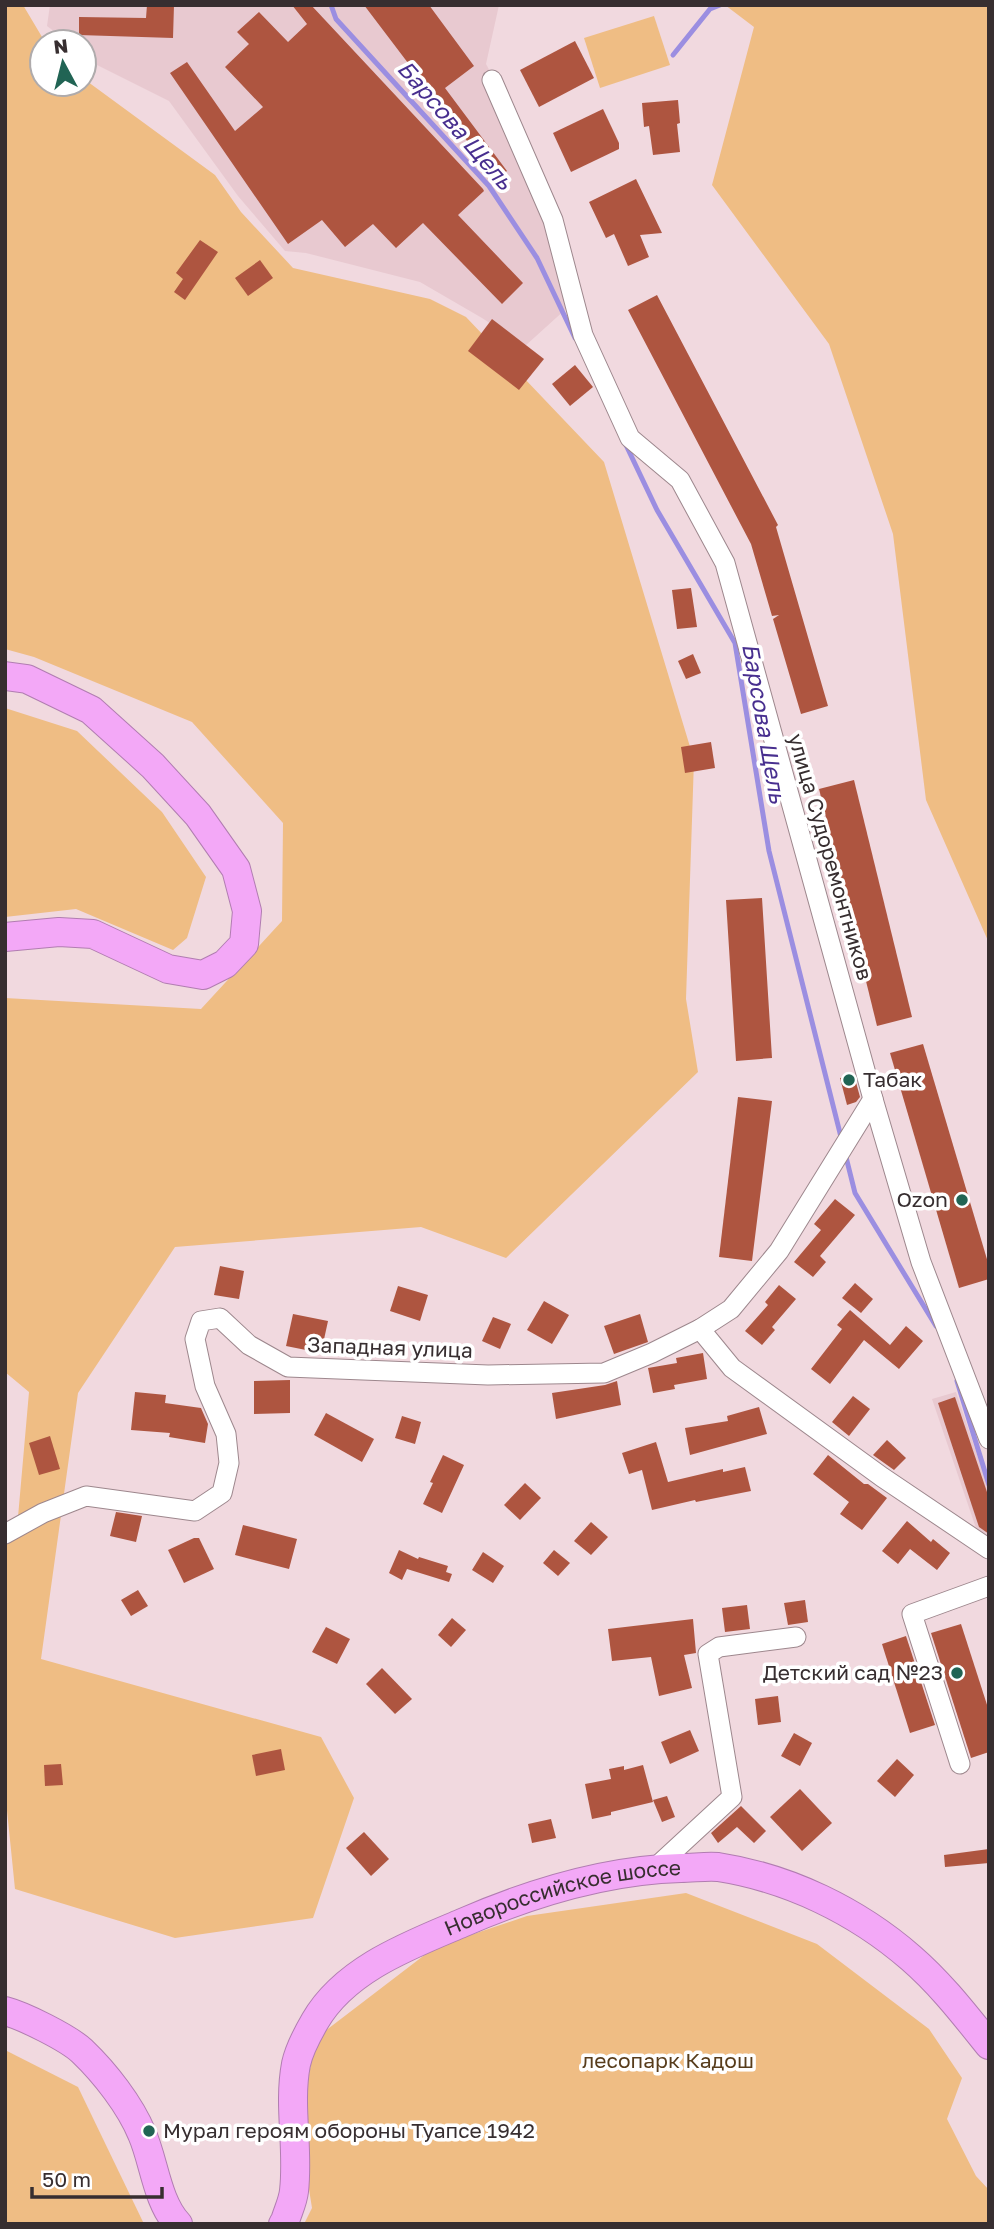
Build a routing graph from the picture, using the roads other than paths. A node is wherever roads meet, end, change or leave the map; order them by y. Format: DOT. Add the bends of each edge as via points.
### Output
graph roads {
  1 [pos="492,80"];
  2 [pos="5,676"];
  3 [pos="5,937"];
  4 [pos="873,1099"];
  5 [pos="700,1329"];
  6 [pos="989,1439"];
  7 [pos="5,1534"];
  8 [pos="989,1549"];
  9 [pos="989,1586"];
  10 [pos="796,1637"];
  11 [pos="960,1764"];
  12 [pos="654,1869"];
  13 [pos="5,2011"];
  14 [pos="989,2045"];
  15 [pos="178,2224"];
  16 [pos="282,2224"];
  1 -- 4 [label="street, улица Судоремонтников" via="553,220 583,335 630,438 680,480 724,563"];
  2 -- 3 [label="highway" via="27,679 91,710 153,766 198,815 236,869 247,911 244,944 225,964 203,975 168,969 93,934"];
  4 -- 5 [label="street, Западная улица" via="779,1251 731,1309"];
  4 -- 6 [label="street, улица Судоремонтников" via="921,1262"];
  5 -- 7 [label="street, Западная улица" via="604,1373 488,1375 288,1367 249,1345 220,1318 201,1321 195,1339 205,1386 226,1434 229,1464 222,1493 195,1511 86,1496"];
  5 -- 8 [label="street" via="732,1368"];
  9 -- 11 [label="street" via="912,1614"];
  10 -- 12 [label="street" via="719,1647 708,1654 733,1797"];
  12 -- 14 [label="highway, Новороссийское шоссе" via="715,1867 773,1878 827,1901 911,1958"];
  12 -- 16 [label="highway, Новороссийское шоссе" via="566,1885 492,1910 398,1950 346,1983 316,2019 297,2062 292,2100 294,2192"];
  13 -- 15 [label="highway" via="80,2049 114,2086 142,2132 160,2191"];
}
